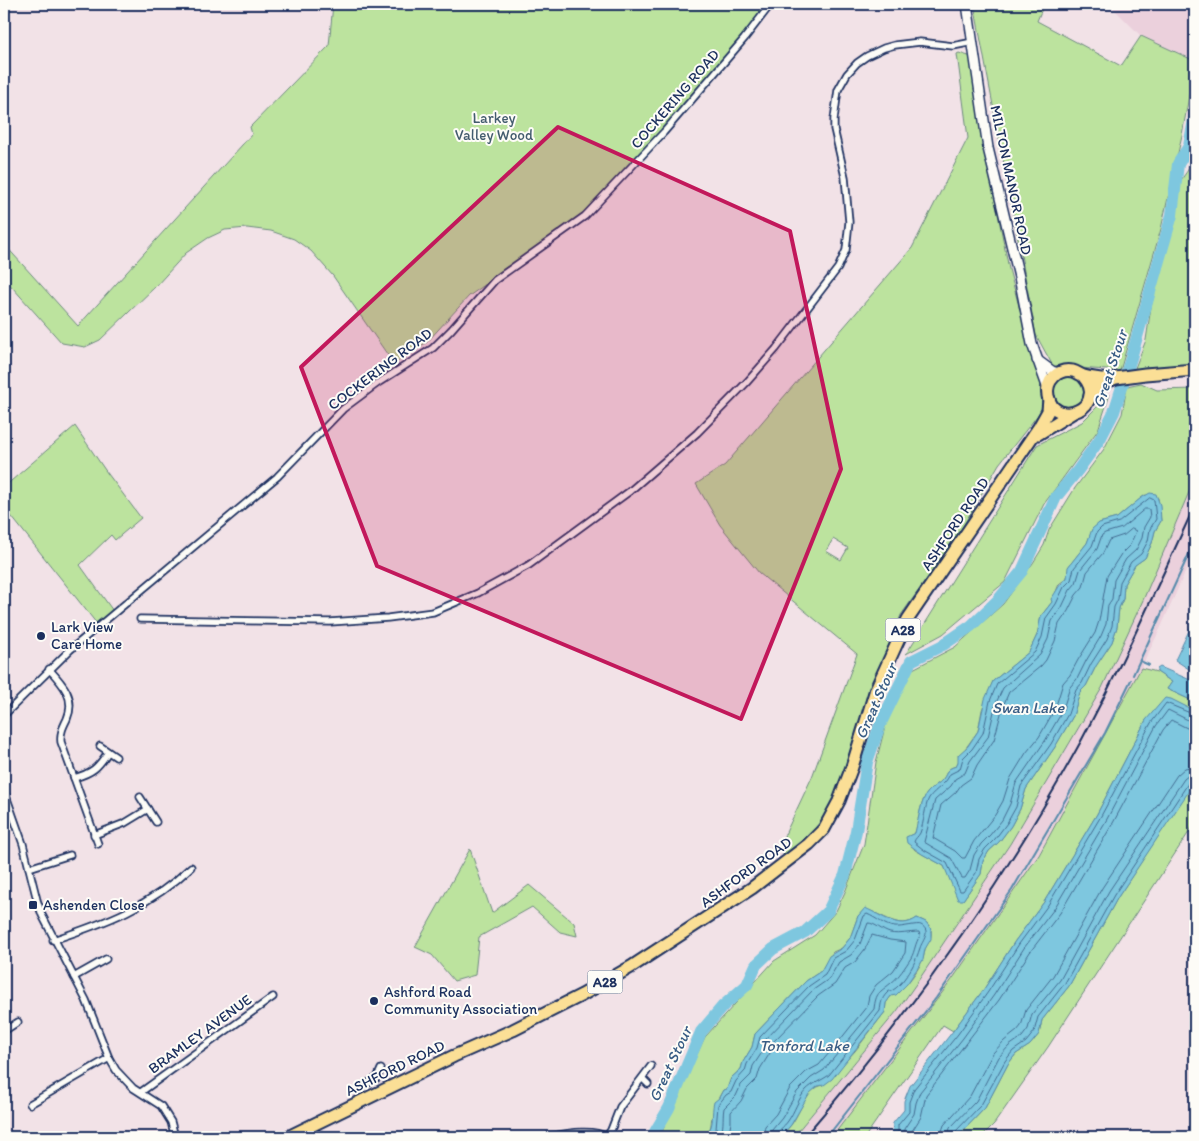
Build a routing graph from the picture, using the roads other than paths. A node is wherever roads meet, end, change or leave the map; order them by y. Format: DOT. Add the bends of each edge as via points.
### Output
graph roads {
  1 [pos="771,4"];
  2 [pos="967,4"];
  3 [pos="972,42"];
  4 [pos="1037,360"];
  5 [pos="1195,370"];
  6 [pos="1059,373"];
  7 [pos="1083,376"];
  8 [pos="1114,379"];
  9 [pos="1048,394"];
  10 [pos="1090,396"];
  11 [pos="1072,413"];
  12 [pos="1031,440"];
  13 [pos="140,619"];
  14 [pos="49,669"];
  15 [pos="4,715"];
  16 [pos="100,746"];
  17 [pos="108,752"];
  18 [pos="116,757"];
  19 [pos="74,778"];
  20 [pos="4,790"];
  21 [pos="140,797"];
  22 [pos="148,809"];
  23 [pos="156,822"];
  24 [pos="94,835"];
  25 [pos="98,844"];
  26 [pos="70,855"];
  27 [pos="191,867"];
  28 [pos="29,868"];
  29 [pos="53,940"];
  30 [pos="106,960"];
  31 [pos="74,977"];
  32 [pos="272,997"];
  33 [pos="18,1022"];
  34 [pos="4,1031"];
  35 [pos="109,1058"];
  36 [pos="651,1066"];
  37 [pos="381,1069"];
  38 [pos="643,1079"];
  39 [pos="368,1083"];
  40 [pos="648,1084"];
  41 [pos="141,1092"];
  42 [pos="30,1104"];
  43 [pos="305,1130"];
  44 [pos="175,1137"];
  45 [pos="288,1137"];
  46 [pos="328,1137"];
  47 [pos="547,1137"];
  48 [pos="607,1137"];
  1 -- 14 [label="street, COCKERING ROAD" via="664,132 586,216 495,280 433,348 343,409 277,477"];
  2 -- 3 [label="street, MILTON MANOR ROAD"];
  3 -- 4 [label="street, MILTON MANOR ROAD" via="988,148"];
  3 -- 13 [label="street" via="953,46 920,42 895,45 866,56 852,69 838,90 834,109 834,129 844,172 849,222 846,250 838,268 776,349 697,433 630,491 529,565 478,593 433,612 330,622"];
  4 -- 6 [label="street"];
  4 -- 9 [label="street, MILTON MANOR ROAD"];
  5 -- 8 [label="highway"];
  6 -- 7 [label="highway" via="1072,371"];
  6 -- 9 [label="highway" via="1054,377"];
  7 -- 8 [label="highway"];
  7 -- 10 [label="highway" via="1089,385"];
  8 -- 10 [label="highway" via="1098,387"];
  9 -- 11 [label="highway" via="1052,405 1061,412"];
  9 -- 12 [label="highway, ASHFORD ROAD / A28" via="1046,417"];
  10 -- 11 [label="highway" via="1084,408"];
  11 -- 12 [label="highway, ASHFORD ROAD / A28"];
  12 -- 43 [label="highway, ASHFORD ROAD / A28" via="908,619 876,690 839,801 824,829 809,844 752,888 631,967 513,1030"];
  14 -- 15 [label="street, COCKERING ROAD"];
  14 -- 19 [label="street" via="69,695 70,710 61,742"];
  16 -- 17 [label="street"];
  17 -- 18 [label="street"];
  17 -- 19 [label="street" via="99,766"];
  19 -- 24 [label="street"];
  20 -- 28 [label="street" via="16,819"];
  21 -- 22 [label="street"];
  22 -- 23 [label="street"];
  22 -- 24 [label="street" via="125,823"];
  24 -- 25 [label="street"];
  26 -- 28 [label="street"];
  27 -- 29 [label="street" via="152,899 118,918"];
  28 -- 29 [label="street" via="36,900"];
  29 -- 31 [label="street"];
  30 -- 31 [label="street"];
  31 -- 35 [label="street"];
  32 -- 41 [label="street, BRAMLEY AVENUE"];
  33 -- 34 [label="street"];
  35 -- 41 [label="street" via="122,1077"];
  35 -- 42 [label="street"];
  36 -- 38 [label="street"];
  37 -- 39 [label="street" via="377,1078"];
  38 -- 40 [label="street"];
  38 -- 48 [label="street" via="620,1107"];
  41 -- 44 [label="street" via="161,1106 171,1122"];
  43 -- 45 [label="highway, ASHFORD ROAD / A28"];
  43 -- 46 [label="street"];
  47 -- 48 [label="street" via="585,1133"];
}
